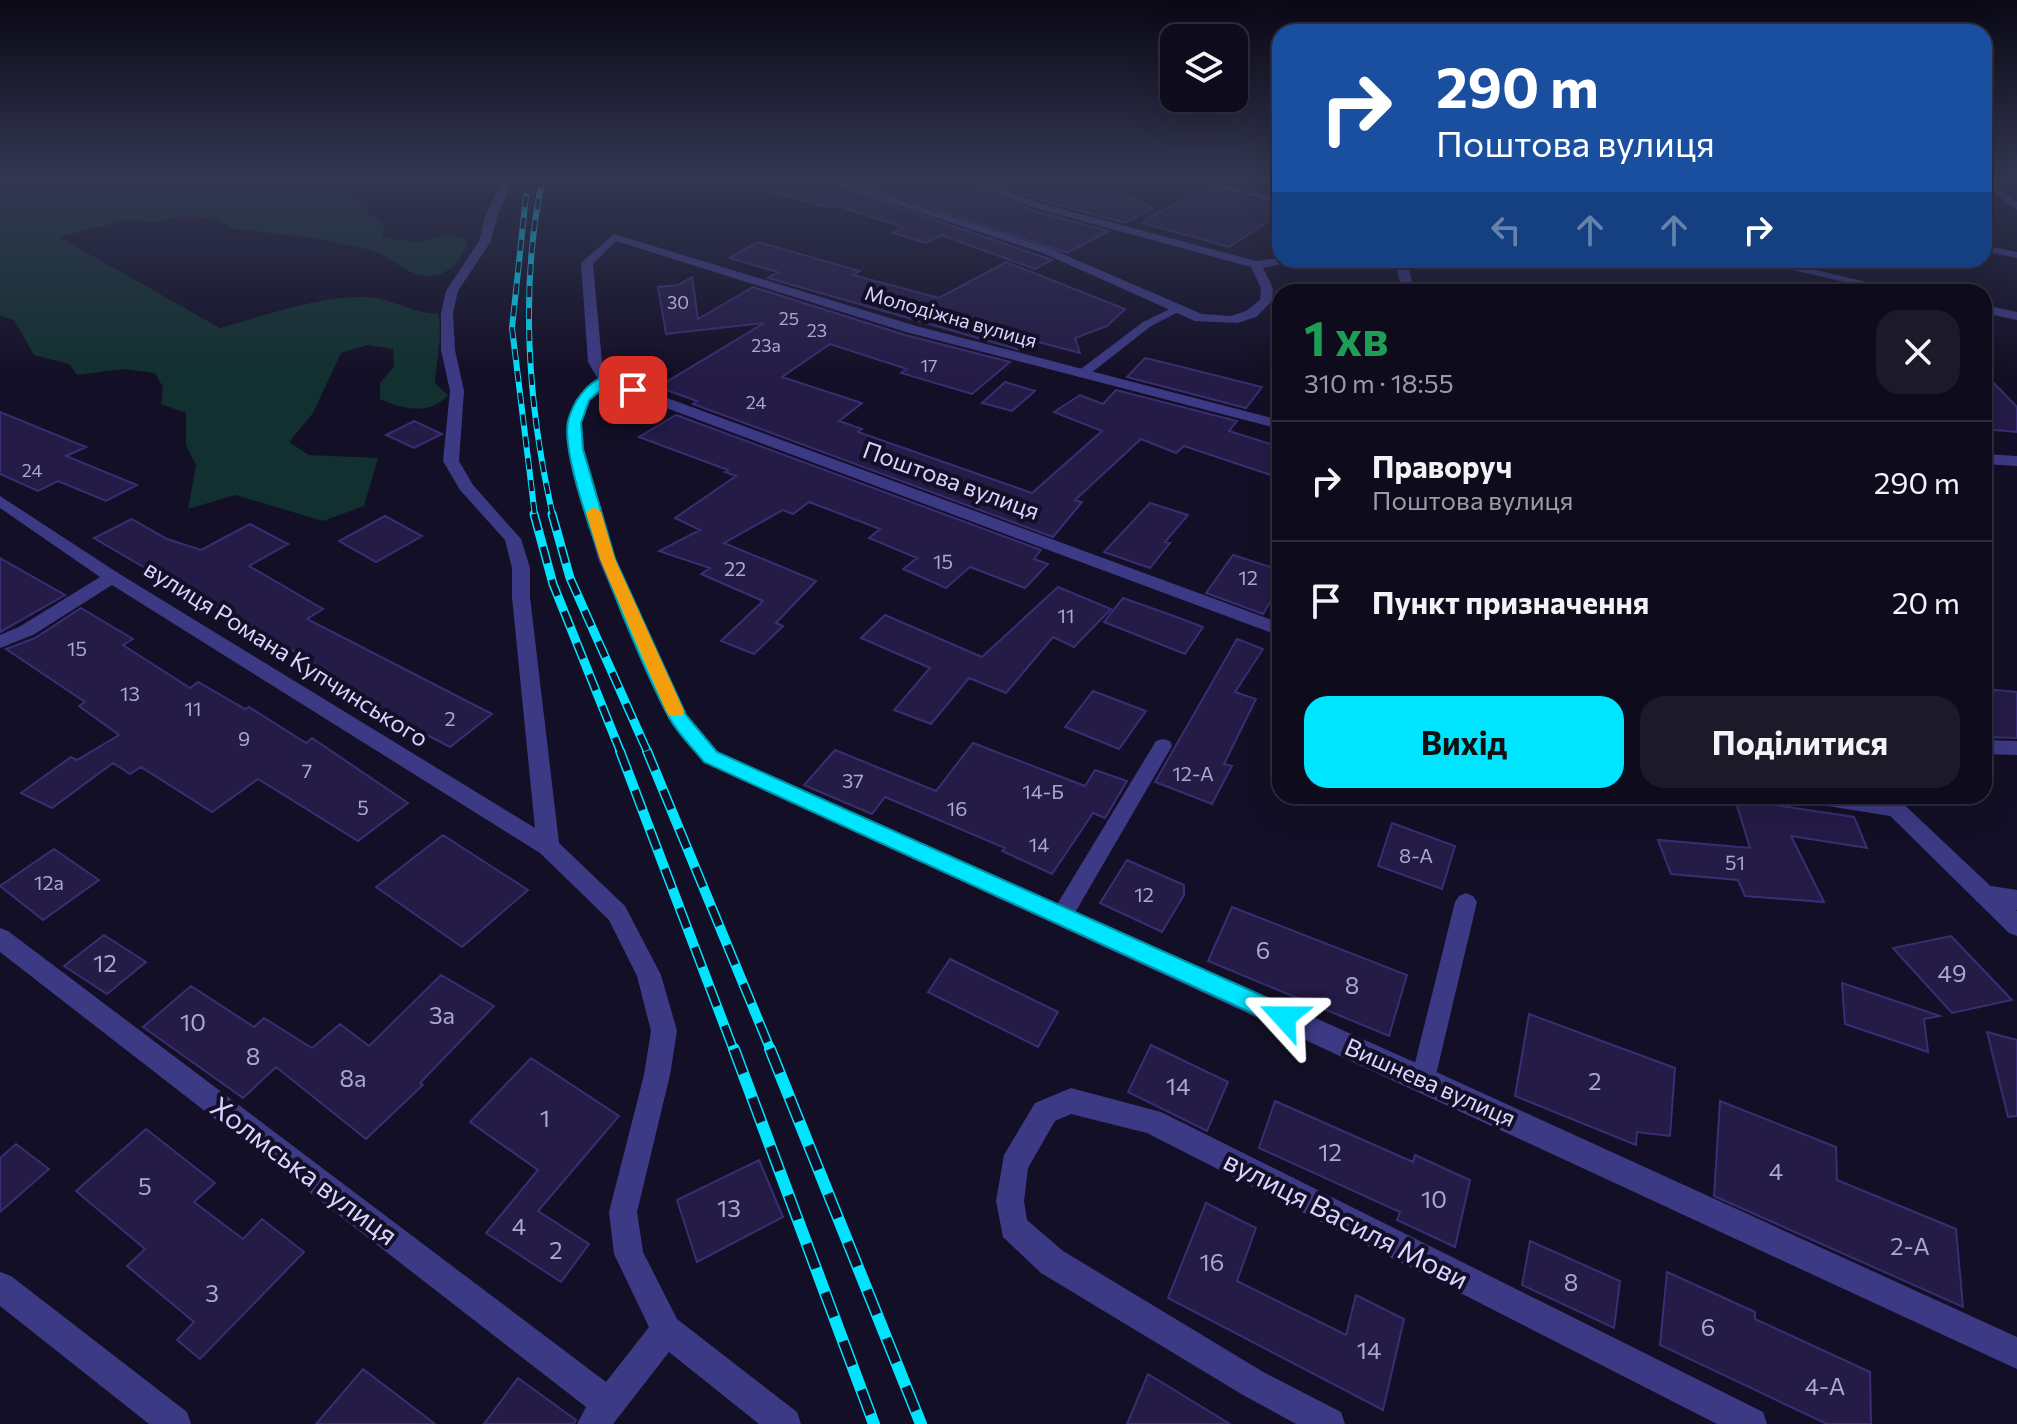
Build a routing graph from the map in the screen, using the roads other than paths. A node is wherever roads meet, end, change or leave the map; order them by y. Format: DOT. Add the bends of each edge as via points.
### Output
graph roads {
  1 [pos="483,243"];
  2 [pos="607,243"];
  3 [pos="635,243"];
  4 [pos="1024,243"];
  5 [pos="1177,243"];
  6 [pos="1992,250"];
  7 [pos="2017,255"];
  8 [pos="1272,263"];
  9 [pos="1256,265"];
  10 [pos="1787,268"];
  11 [pos="1849,284"];
  12 [pos="1176,310"];
  13 [pos="1992,311"];
  14 [pos="2017,316"];
  15 [pos="1082,374"];
  16 [pos="605,380"];
  17 [pos="1272,423"];
  18 [pos="1992,459"];
  19 [pos="2017,461"];
  20 [pos="0,501"];
  21 [pos="112,577"];
  22 [pos="1272,627"];
  23 [pos="0,642"];
  24 [pos="1163,746"];
  25 [pos="1992,747"];
  26 [pos="2017,748"];
  27 [pos="1890,804"];
  28 [pos="548,847"];
  29 [pos="1985,895"];
  30 [pos="2017,900"];
  31 [pos="1466,902"];
  32 [pos="1061,917"];
  33 [pos="2017,926"];
  34 [pos="0,938"];
  35 [pos="1423,1079"];
  36 [pos="0,1287"];
  37 [pos="666,1330"];
  38 [pos="2017,1353"];
  39 [pos="601,1414"];
  40 [pos="175,1424"];
  41 [pos="785,1424"];
  42 [pos="1329,1424"];
  43 [pos="1751,1424"];
  1 -- 28 [label="street" via="452,291 447,313 457,391 451,461 466,487 513,539 521,568"];
  2 -- 16 [label="street, Молодіжна вулиця" via="587,263 595,362"];
  3 -- 15 [label="street, Молодіжна вулиця" via="911,329"];
  4 -- 12 [label="street" via="1125,282"];
  5 -- 9 [label="street"];
  6 -- 7 [label="lane"];
  8 -- 9 [label="street"];
  9 -- 12 [label="street" via="1267,288 1266,301 1251,314 1217,320"];
  10 -- 11 [label="street"];
  12 -- 15 [label="lane" via="1147,324"];
  13 -- 14 [label="street"];
  15 -- 17 [label="street, Молодіжна вулиця"];
  16 -- 22 [label="street, Поштова вулиця"];
  16 -- 32 [label="street, Вишнева вулиця" via="583,399 575,423 576,449 607,559 678,718 711,757"];
  18 -- 19 [label="street"];
  20 -- 21 [label="street, вулиця Романа Купчинського"];
  21 -- 23 [label="street"];
  21 -- 28 [label="street, вулиця Романа Купчинського"];
  24 -- 32 [label="lane"];
  25 -- 26 [label="lane"];
  27 -- 29 [label="street"];
  28 -- 37 [label="street, вулиця Романа Купчинського" via="617,913 649,975 664,1031 623,1212 629,1254"];
  29 -- 30 [label="street"];
  29 -- 33 [label="street"];
  31 -- 35 [label="lane"];
  32 -- 35 [label="street, Вишнева вулиця"];
  34 -- 39 [label="street, Холмська вулиця"];
  35 -- 38 [label="street, Вишнева вулиця"];
  36 -- 40 [label="street"];
  37 -- 39 [label="street"];
  37 -- 41 [label="street"];
  42 -- 43 [label="street, вулиця Василя Мови" via="1052,1262 1013,1227 1014,1165 1045,1112 1071,1101 1151,1121"];
}
